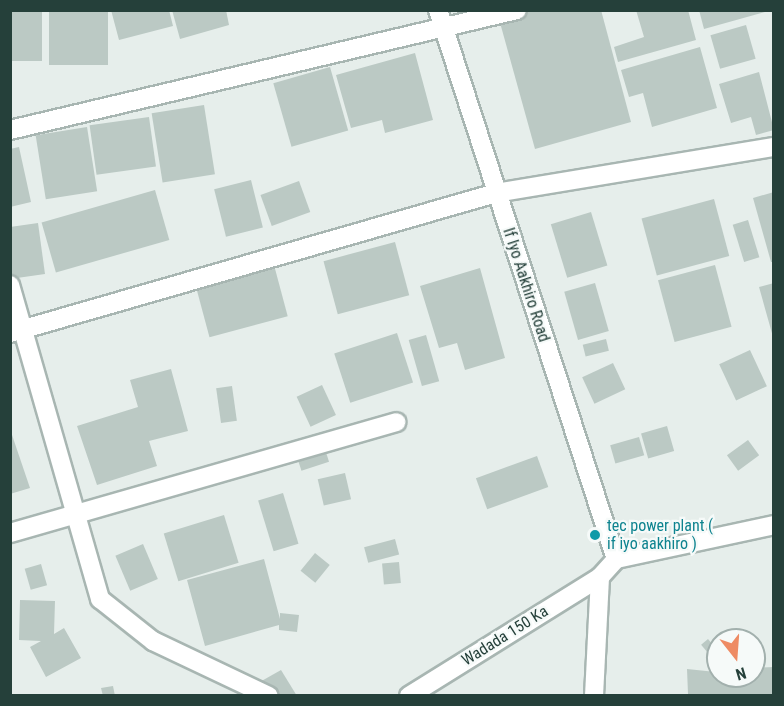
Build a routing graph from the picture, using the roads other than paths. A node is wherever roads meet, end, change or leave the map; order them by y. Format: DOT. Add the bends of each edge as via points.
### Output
graph roads {
  1 [pos="517,10"];
  2 [pos="441,19"];
  3 [pos="10,130"];
  4 [pos="774,147"];
  5 [pos="496,193"];
  6 [pos="10,285"];
  7 [pos="17,331"];
  8 [pos="396,422"];
  9 [pos="74,513"];
  10 [pos="774,525"];
  11 [pos="10,533"];
  12 [pos="616,559"];
  13 [pos="600,578"];
  14 [pos="269,696"];
  15 [pos="409,696"];
  16 [pos="594,696"];
  1 -- 2 [label="street"];
  2 -- 3 [label="street"];
  2 -- 5 [label="street, If Iyo Aakhiro Road"];
  4 -- 5 [label="street"];
  5 -- 7 [label="street"];
  5 -- 12 [label="street, If Iyo Aakhiro Road"];
  6 -- 7 [label="street"];
  7 -- 9 [label="street"];
  8 -- 9 [label="street"];
  9 -- 11 [label="street"];
  9 -- 14 [label="street" via="100,599 153,641"];
  10 -- 12 [label="street"];
  12 -- 13 [label="street, Wadada 150 Ka"];
  13 -- 15 [label="street, Wadada 150 Ka"];
  13 -- 16 [label="street"];
}
